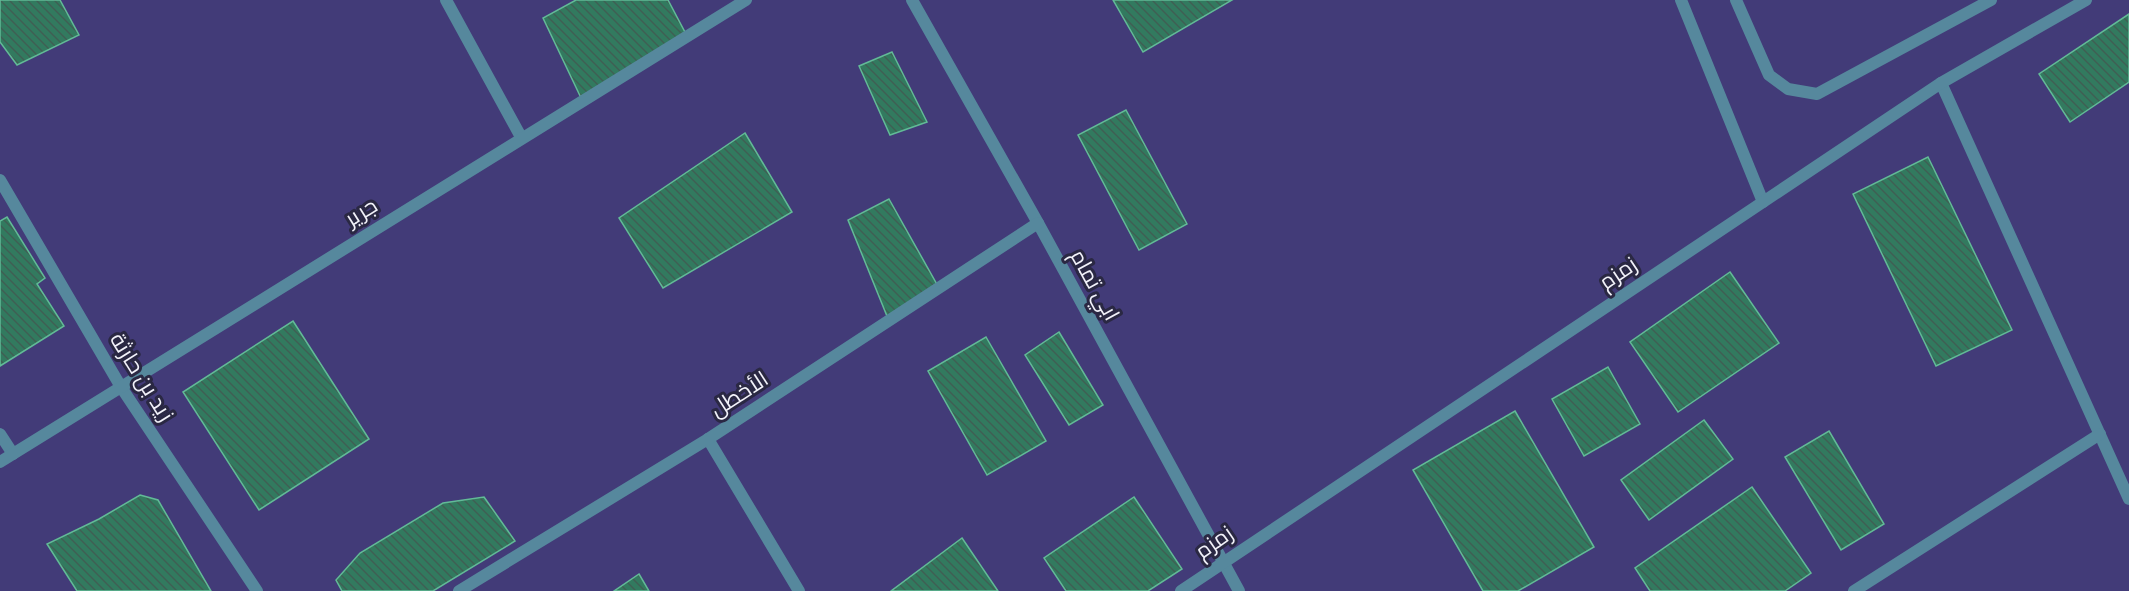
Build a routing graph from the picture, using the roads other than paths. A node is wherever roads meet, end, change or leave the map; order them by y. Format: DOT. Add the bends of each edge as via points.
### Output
graph roads {
  1 [pos="446,0"];
  2 [pos="746,0"];
  3 [pos="912,0"];
  4 [pos="1681,0"];
  5 [pos="1736,0"];
  6 [pos="1991,0"];
  7 [pos="2086,0"];
  8 [pos="1941,83"];
  9 [pos="521,137"];
  10 [pos="0,180"];
  11 [pos="1763,202"];
  12 [pos="1038,223"];
  13 [pos="121,387"];
  14 [pos="0,434"];
  15 [pos="2100,434"];
  16 [pos="708,439"];
  17 [pos="13,454"];
  18 [pos="0,462"];
  19 [pos="2129,499"];
  20 [pos="1222,561"];
  21 [pos="258,591"];
  22 [pos="459,591"];
  23 [pos="799,591"];
  24 [pos="1181,591"];
  25 [pos="1239,591"];
  26 [pos="1854,591"];
  1 -- 9 [label="street"];
  2 -- 9 [label="street, جرير"];
  3 -- 12 [label="street, ابي تمام"];
  4 -- 11 [label="street"];
  5 -- 6 [label="street" via="1769,75 1788,89 1817,94"];
  7 -- 8 [label="street, زمزم"];
  8 -- 11 [label="street, زمزم"];
  8 -- 15 [label="street"];
  9 -- 13 [label="street, جرير"];
  10 -- 13 [label="street, زيد بن حارثة"];
  11 -- 20 [label="street, زمزم"];
  12 -- 16 [label="street, الأخطل"];
  12 -- 20 [label="street, ابي تمام"];
  13 -- 17 [label="street, جرير"];
  13 -- 21 [label="street, زيد بن حارثة"];
  14 -- 17 [label="street"];
  15 -- 19 [label="street"];
  15 -- 26 [label="street"];
  16 -- 22 [label="street, الأخطل"];
  16 -- 23 [label="street"];
  17 -- 18 [label="street, جرير"];
  20 -- 24 [label="street, زمزم"];
  20 -- 25 [label="street, ابي تمام"];
}
